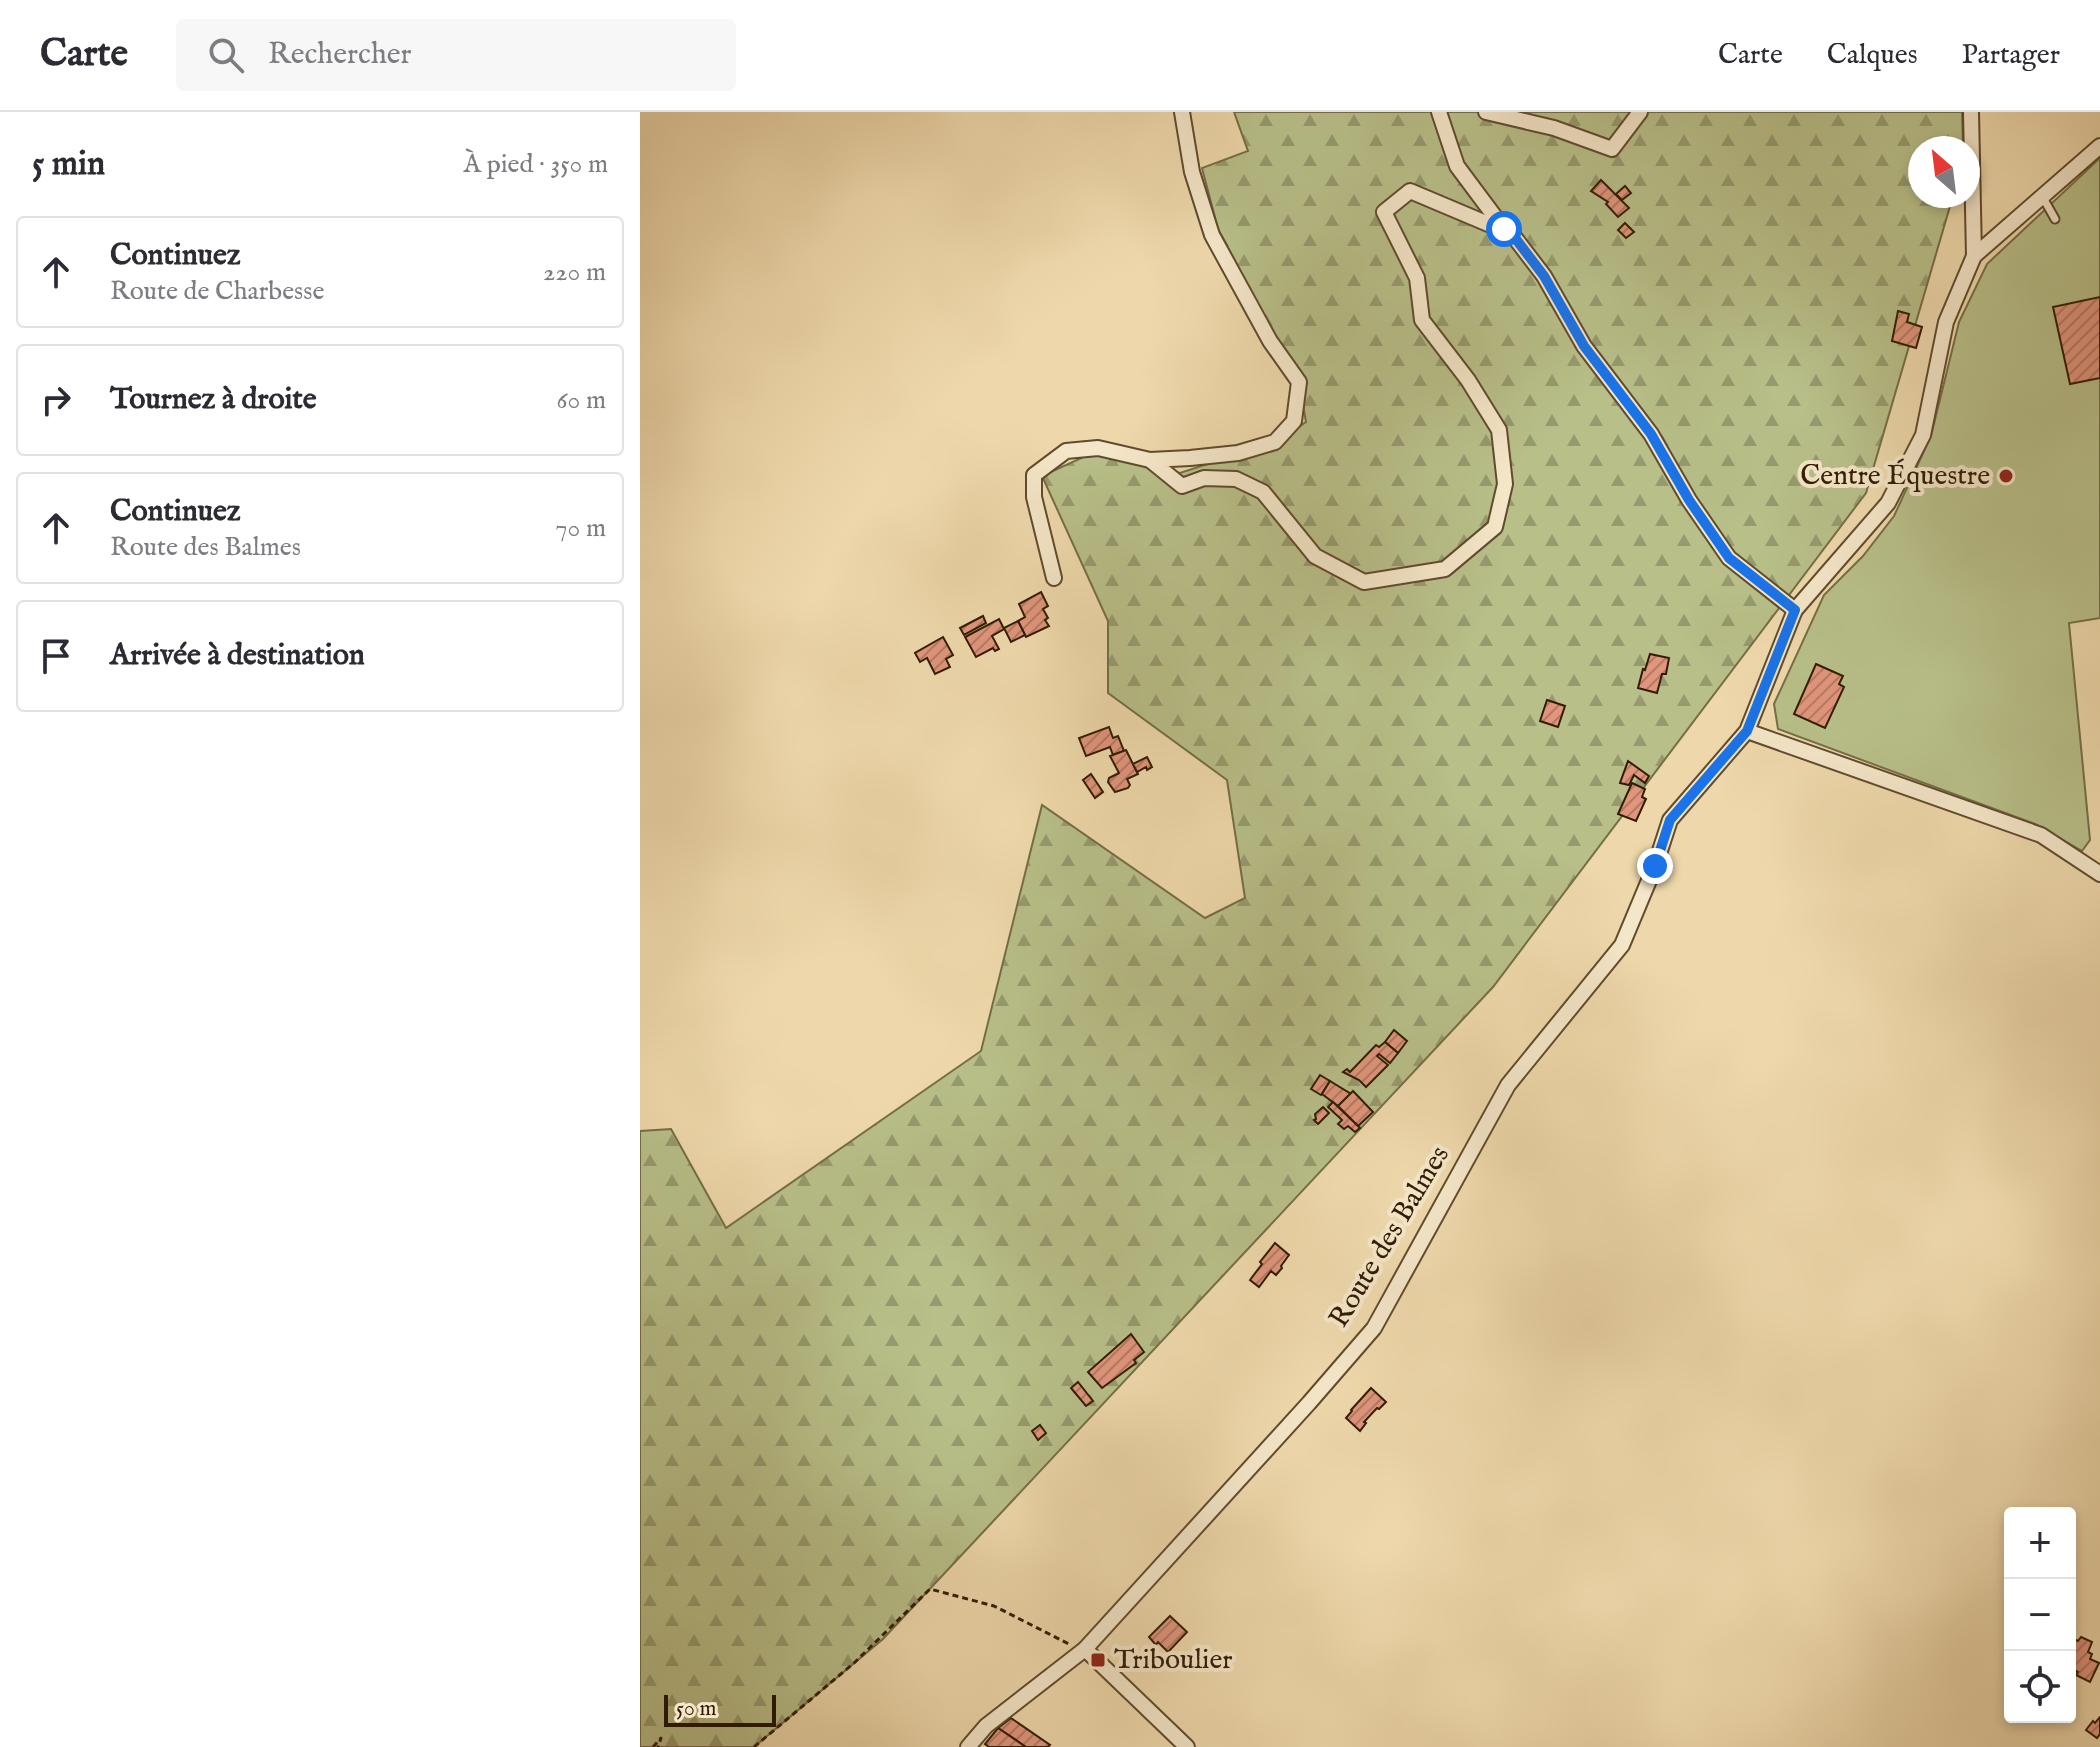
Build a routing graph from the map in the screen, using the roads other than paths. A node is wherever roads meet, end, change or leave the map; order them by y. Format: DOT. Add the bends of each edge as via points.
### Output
graph roads {
  1 [pos="1182,112"];
  2 [pos="1439,112"];
  3 [pos="1486,112"];
  4 [pos="1640,112"];
  5 [pos="1971,112"];
  6 [pos="2100,146"];
  7 [pos="2042,196"];
  8 [pos="2055,219"];
  9 [pos="1504,229"];
  10 [pos="1974,256"];
  11 [pos="1150,460"];
  12 [pos="1054,578"];
  13 [pos="1795,610"];
  14 [pos="1747,731"];
  15 [pos="2100,874"];
  16 [pos="1078,1647"];
  17 [pos="968,1747"];
  18 [pos="1187,1747"];
  1 -- 11 [label="street" via="1192,172 1212,235 1270,341 1299,382 1294,421 1275,442 1238,453"];
  2 -- 9 [label="street" via="1457,166"];
  3 -- 4 [label="street" via="1612,149"];
  5 -- 10 [label="street"];
  6 -- 7 [label="street"];
  7 -- 8 [label="lane"];
  7 -- 10 [label="street"];
  9 -- 11 [label="street" via="1410,191 1384,212 1417,278 1422,320 1499,430 1505,484 1495,527 1445,569 1364,582 1315,556 1263,492 1236,479 1204,478 1182,486"];
  9 -- 13 [label="street" via="1544,276 1584,346 1651,434 1729,558"];
  10 -- 13 [label="street, Route des Balmes" via="1946,322 1923,435 1888,503"];
  11 -- 12 [label="street" via="1098,448 1066,451 1034,475 1034,497"];
  13 -- 14 [label="street, Route des Balmes"];
  14 -- 15 [label="street" via="2041,835"];
  14 -- 16 [label="street, Route des Balmes" via="1670,820 1622,945 1508,1085 1374,1328 1299,1415"];
  16 -- 17 [label="street, Route des Balmes"];
  16 -- 18 [label="street"];
}
